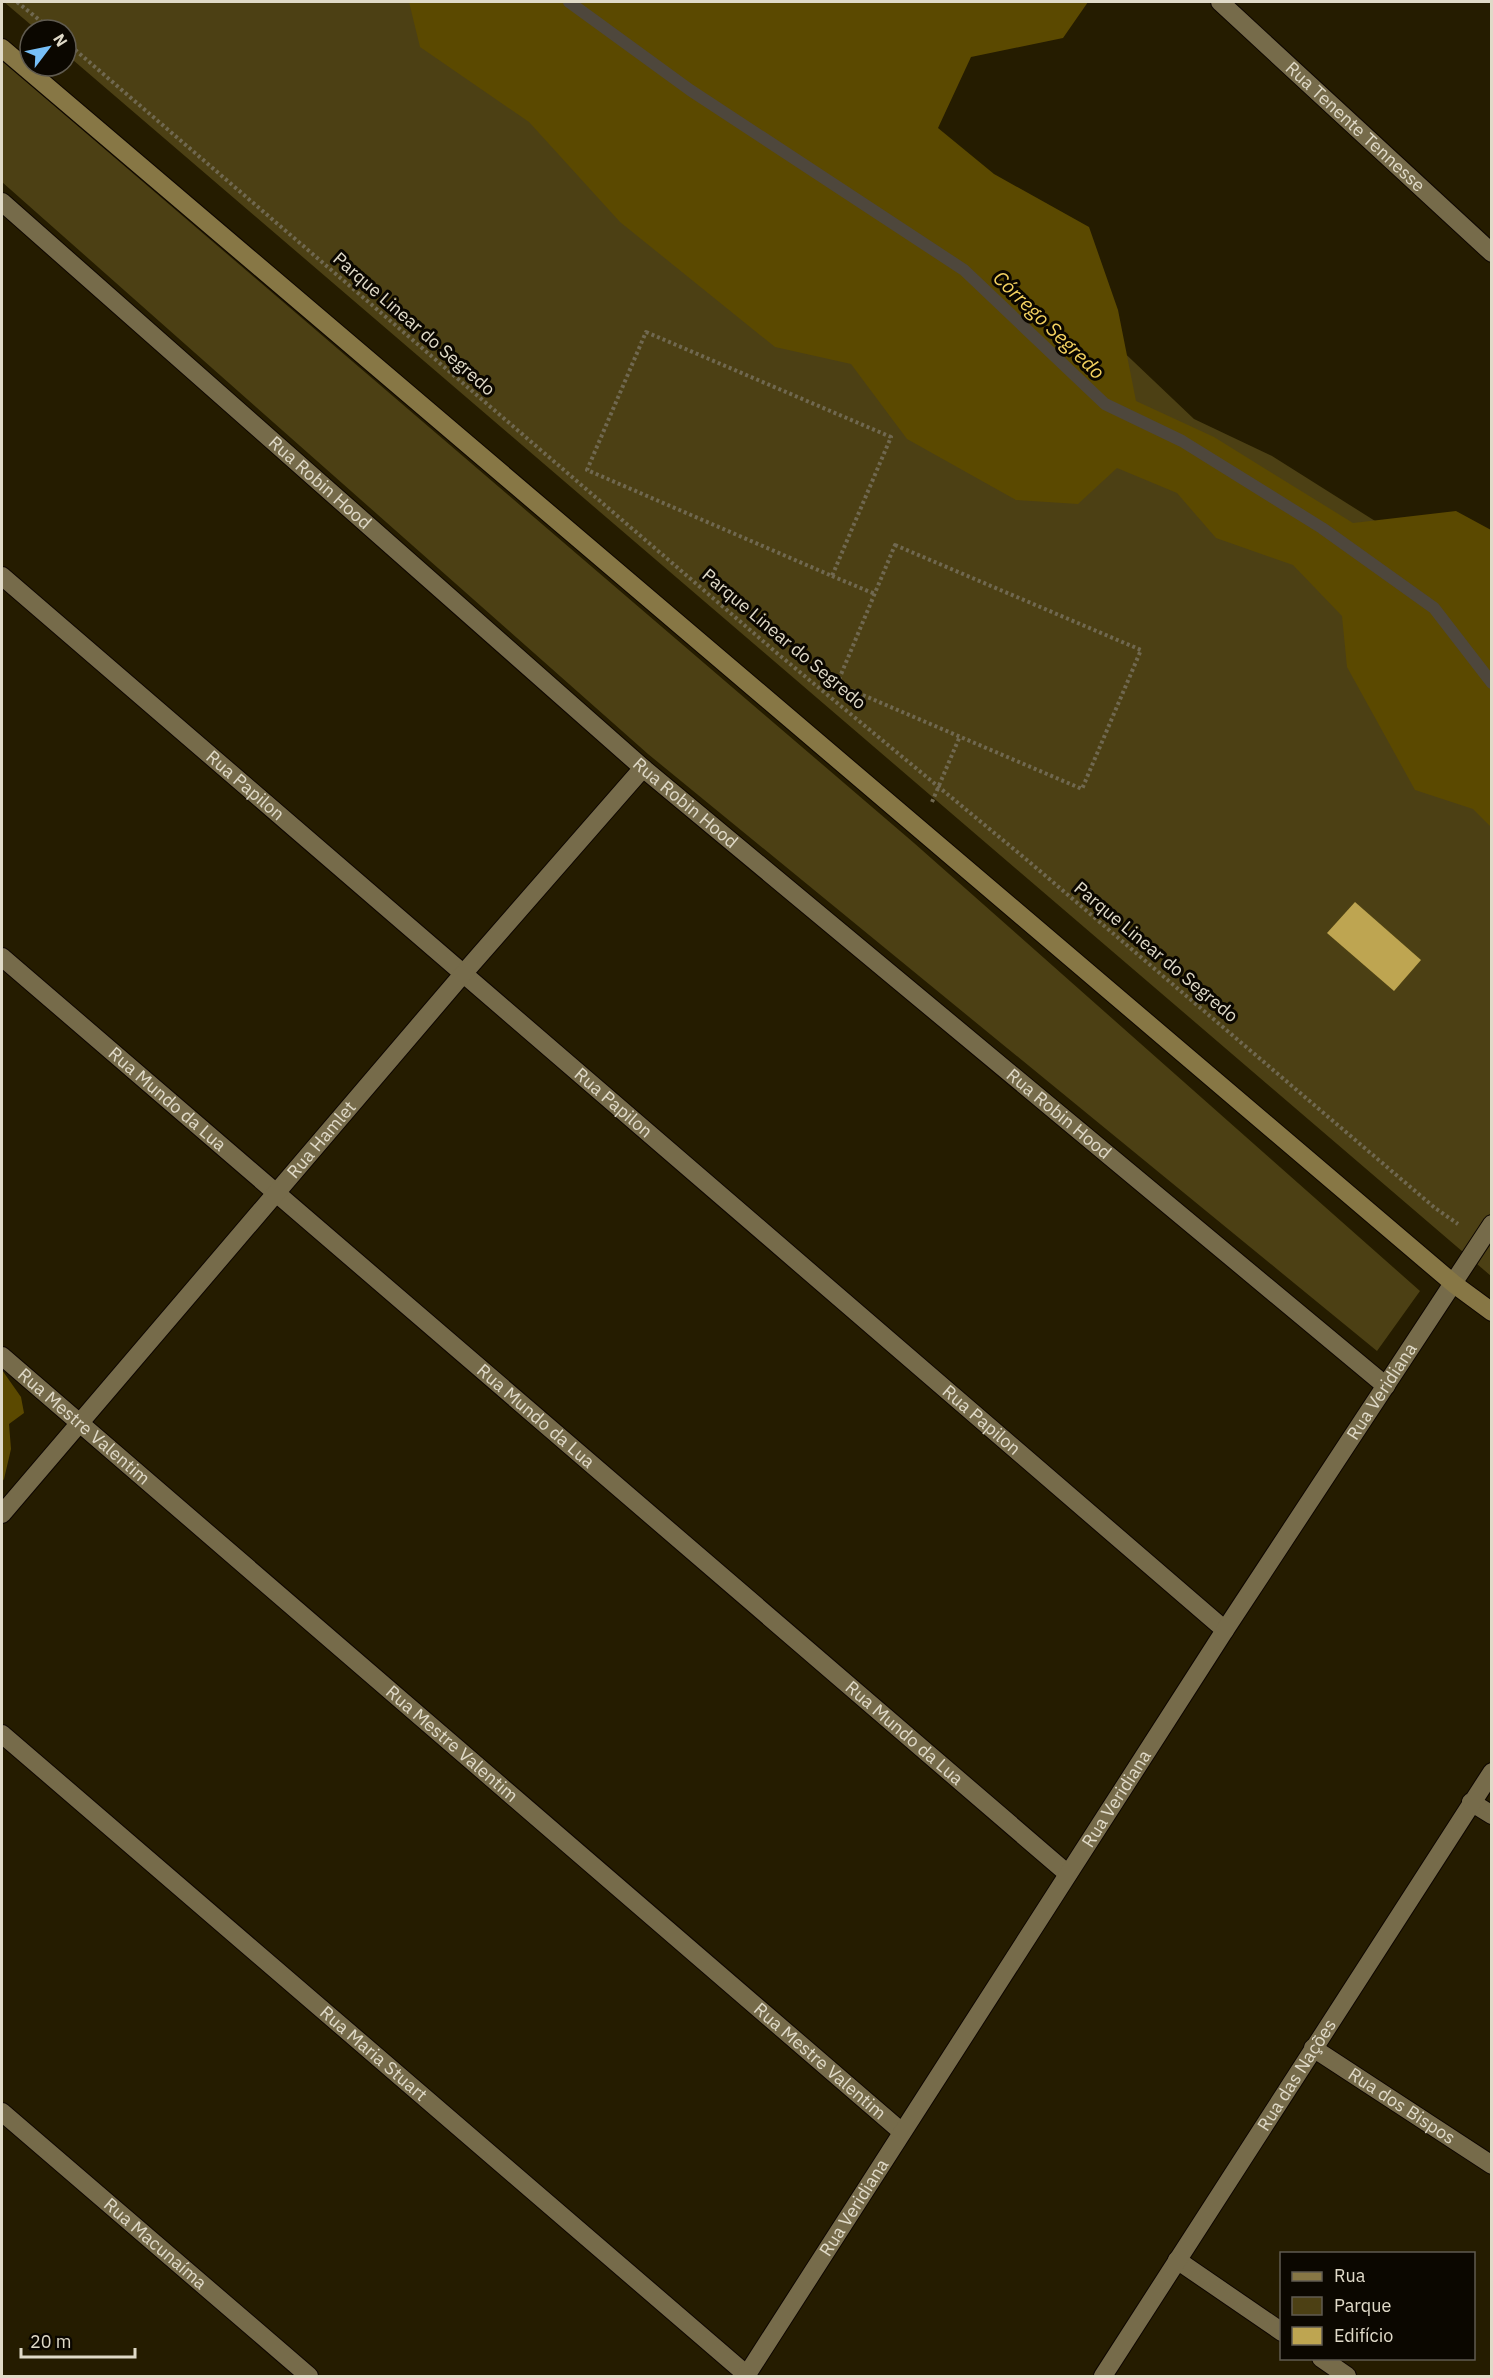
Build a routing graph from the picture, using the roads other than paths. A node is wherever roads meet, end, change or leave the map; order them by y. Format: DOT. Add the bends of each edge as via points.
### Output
graph roads {
  1 [pos="1220,2"];
  2 [pos="2,48"];
  3 [pos="2,202"];
  4 [pos="1491,253"];
  5 [pos="2,576"];
  6 [pos="643,768"];
  7 [pos="2,957"];
  8 [pos="463,974"];
  9 [pos="276,1193"];
  10 [pos="1491,1224"];
  11 [pos="1454,1284"];
  12 [pos="1491,1312"];
  13 [pos="2,1356"];
  14 [pos="1386,1386"];
  15 [pos="79,1423"];
  16 [pos="2,1514"];
  17 [pos="1225,1630"];
  18 [pos="2,1734"];
  19 [pos="1491,1772"];
  20 [pos="1471,1802"];
  21 [pos="1491,1815"];
  22 [pos="1068,1874"];
  23 [pos="1313,2048"];
  24 [pos="2,2112"];
  25 [pos="902,2132"];
  26 [pos="1491,2165"];
  27 [pos="1177,2260"];
  28 [pos="1280,2331"];
  29 [pos="1324,2360"];
  30 [pos="309,2376"];
  31 [pos="746,2376"];
  32 [pos="1102,2376"];
  33 [pos="1347,2376"];
  1 -- 4 [label="street, Rua Tenente Tennesse"];
  2 -- 11 [label="main road"];
  3 -- 6 [label="street, Rua Robin Hood"];
  5 -- 8 [label="street, Rua Papilon"];
  6 -- 8 [label="street, Rua Hamlet"];
  6 -- 14 [label="street, Rua Robin Hood"];
  7 -- 9 [label="street, Rua Mundo da Lua"];
  8 -- 9 [label="street, Rua Hamlet"];
  8 -- 17 [label="street, Rua Papilon"];
  9 -- 15 [label="street, Rua Hamlet"];
  9 -- 22 [label="street, Rua Mundo da Lua"];
  10 -- 11 [label="street, Rua Veridiana"];
  11 -- 12 [label="main road"];
  11 -- 14 [label="street, Rua Veridiana"];
  13 -- 15 [label="street, Rua Mestre Valentim"];
  14 -- 17 [label="street, Rua Veridiana"];
  15 -- 16 [label="street, Rua Hamlet"];
  15 -- 25 [label="street, Rua Mestre Valentim"];
  17 -- 22 [label="street, Rua Veridiana"];
  18 -- 31 [label="street, Rua Maria Stuart"];
  19 -- 20 [label="street, Rua das Nações"];
  20 -- 21 [label="street"];
  20 -- 23 [label="street, Rua das Nações"];
  22 -- 25 [label="street, Rua Veridiana"];
  23 -- 26 [label="street, Rua dos Bispos"];
  23 -- 27 [label="street, Rua das Nações"];
  24 -- 30 [label="street, Rua Macunaíma"];
  25 -- 31 [label="street, Rua Veridiana"];
  27 -- 28 [label="street"];
  27 -- 32 [label="street, Rua das Nações"];
  29 -- 33 [label="street"];
}
